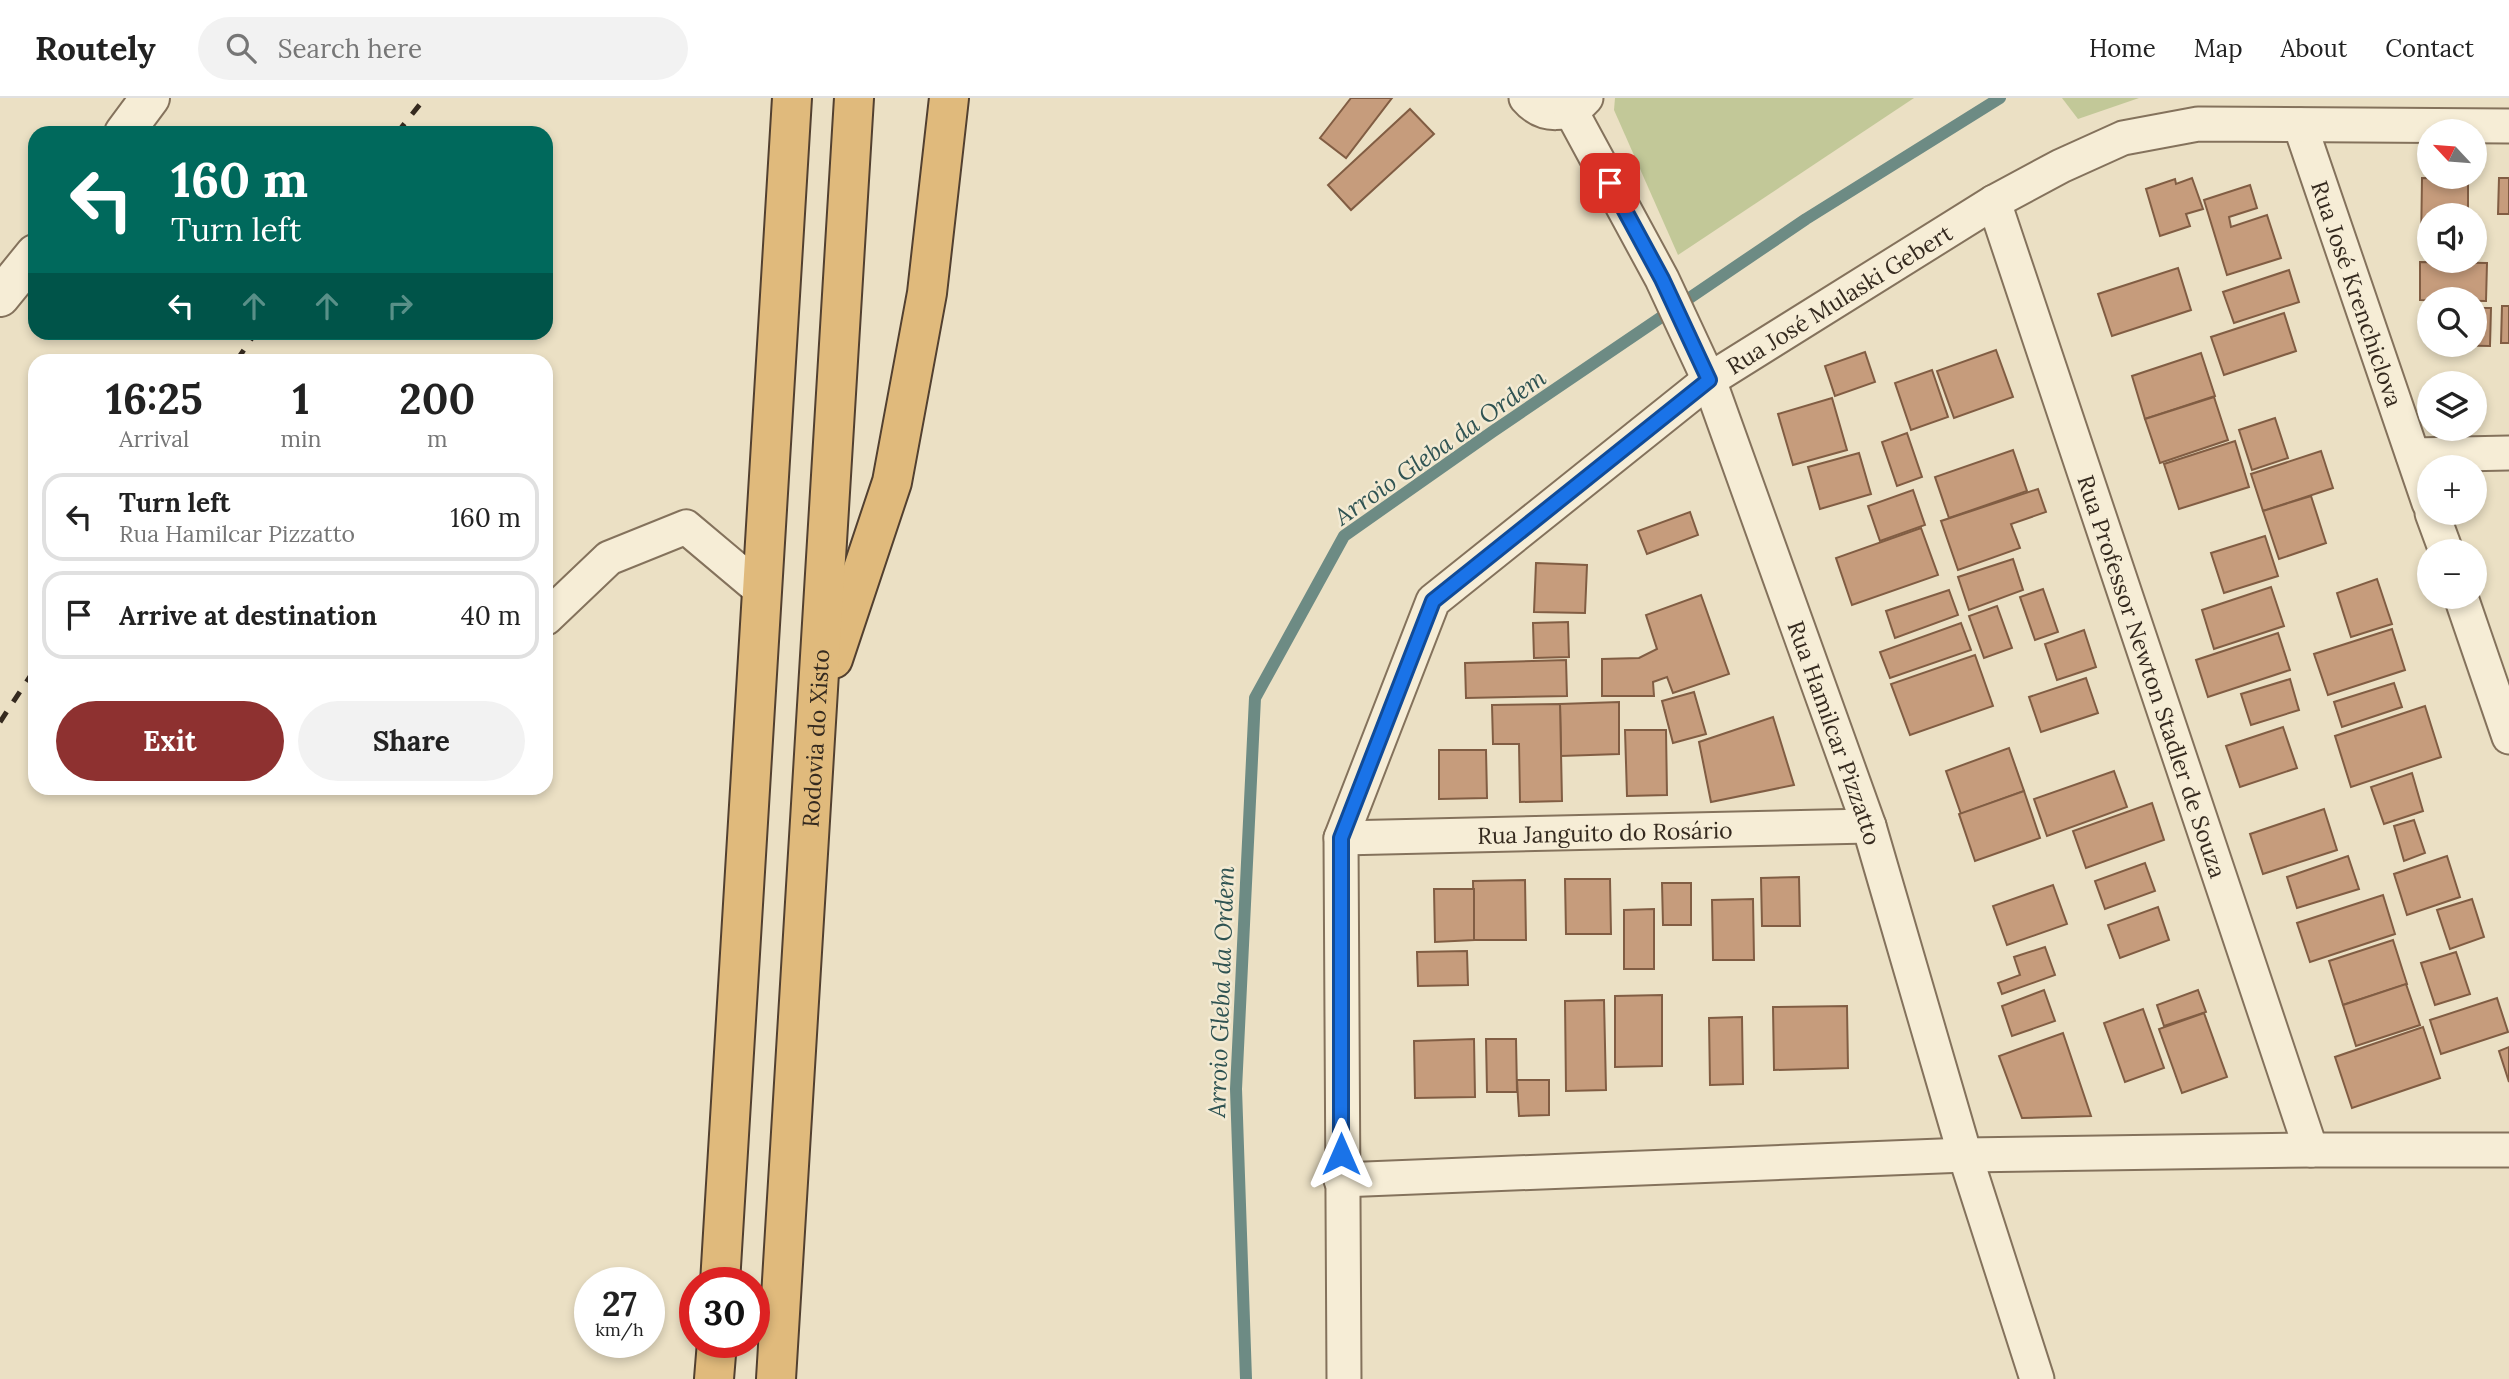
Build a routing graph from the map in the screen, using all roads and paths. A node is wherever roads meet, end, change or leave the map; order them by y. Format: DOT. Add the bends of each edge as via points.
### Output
graph roads {
  1 [pos="150,98"];
  2 [pos="792,98"];
  3 [pos="854,98"];
  4 [pos="949,98"];
  5 [pos="1526,98"];
  6 [pos="1579,104"];
  7 [pos="2300,125"];
  8 [pos="129,126"];
  9 [pos="2509,126"];
  10 [pos="1994,202"];
  11 [pos="28,263"];
  12 [pos="0,297"];
  13 [pos="1705,371"];
  14 [pos="2509,453"];
  15 [pos="2413,456"];
  16 [pos="2417,468"];
  17 [pos="762,591"];
  18 [pos="2465,609"];
  19 [pos="553,611"];
  20 [pos="816,710"];
  21 [pos="2509,737"];
  22 [pos="1869,826"];
  23 [pos="1341,838"];
  24 [pos="2311,1150"];
  25 [pos="2509,1150"];
  26 [pos="1965,1155"];
  27 [pos="1341,1180"];
  28 [pos="721,1267"];
  29 [pos="716,1358"];
  30 [pos="715,1379"];
  31 [pos="776,1379"];
  32 [pos="1344,1379"];
  33 [pos="2037,1379"];
  1 -- 8 [label="street"];
  2 -- 17 [label="highway"];
  3 -- 20 [label="highway, Rodovia do Xisto"];
  4 -- 20 [label="highway" via="927,293 892,482"];
  5 -- 6 [label="street" via="1547,113"];
  6 -- 13 [label="street, Rua Hamilcar Pizzatto"];
  7 -- 9 [label="street, Rua José Mulaski Gebert"];
  7 -- 10 [label="street, Rua José Mulaski Gebert" via="2198,124 2123,138"];
  7 -- 15 [label="street, Rua José Krenchiclova"];
  10 -- 13 [label="street, Rua José Mulaski Gebert"];
  10 -- 24 [label="street, Rua Professor Newton Stadler de Souza"];
  11 -- 12 [label="street"];
  13 -- 22 [label="street, Rua Hamilcar Pizzatto"];
  13 -- 23 [label="street, Rua José Mulaski Gebert" via="1433,601"];
  14 -- 15 [label="street"];
  15 -- 16 [label="street, Rua José Krenchiclova"];
  17 -- 19 [label="street" via="686,527 609,558"];
  17 -- 28 [label="highway"];
  18 -- 21 [label="street"];
  20 -- 31 [label="highway, Rodovia do Xisto"];
  22 -- 23 [label="street, Rua Janguito do Rosário"];
  22 -- 26 [label="street, Rua Hamilcar Pizzatto"];
  23 -- 27 [label="street, Rua José Mulaski Gebert"];
  24 -- 25 [label="street"];
  24 -- 26 [label="street"];
  26 -- 27 [label="street"];
  26 -- 33 [label="street, Rua Hamilcar Pizzatto"];
  27 -- 32 [label="street, Rua José Mulaski Gebert"];
  29 -- 30 [label="highway"];
}
